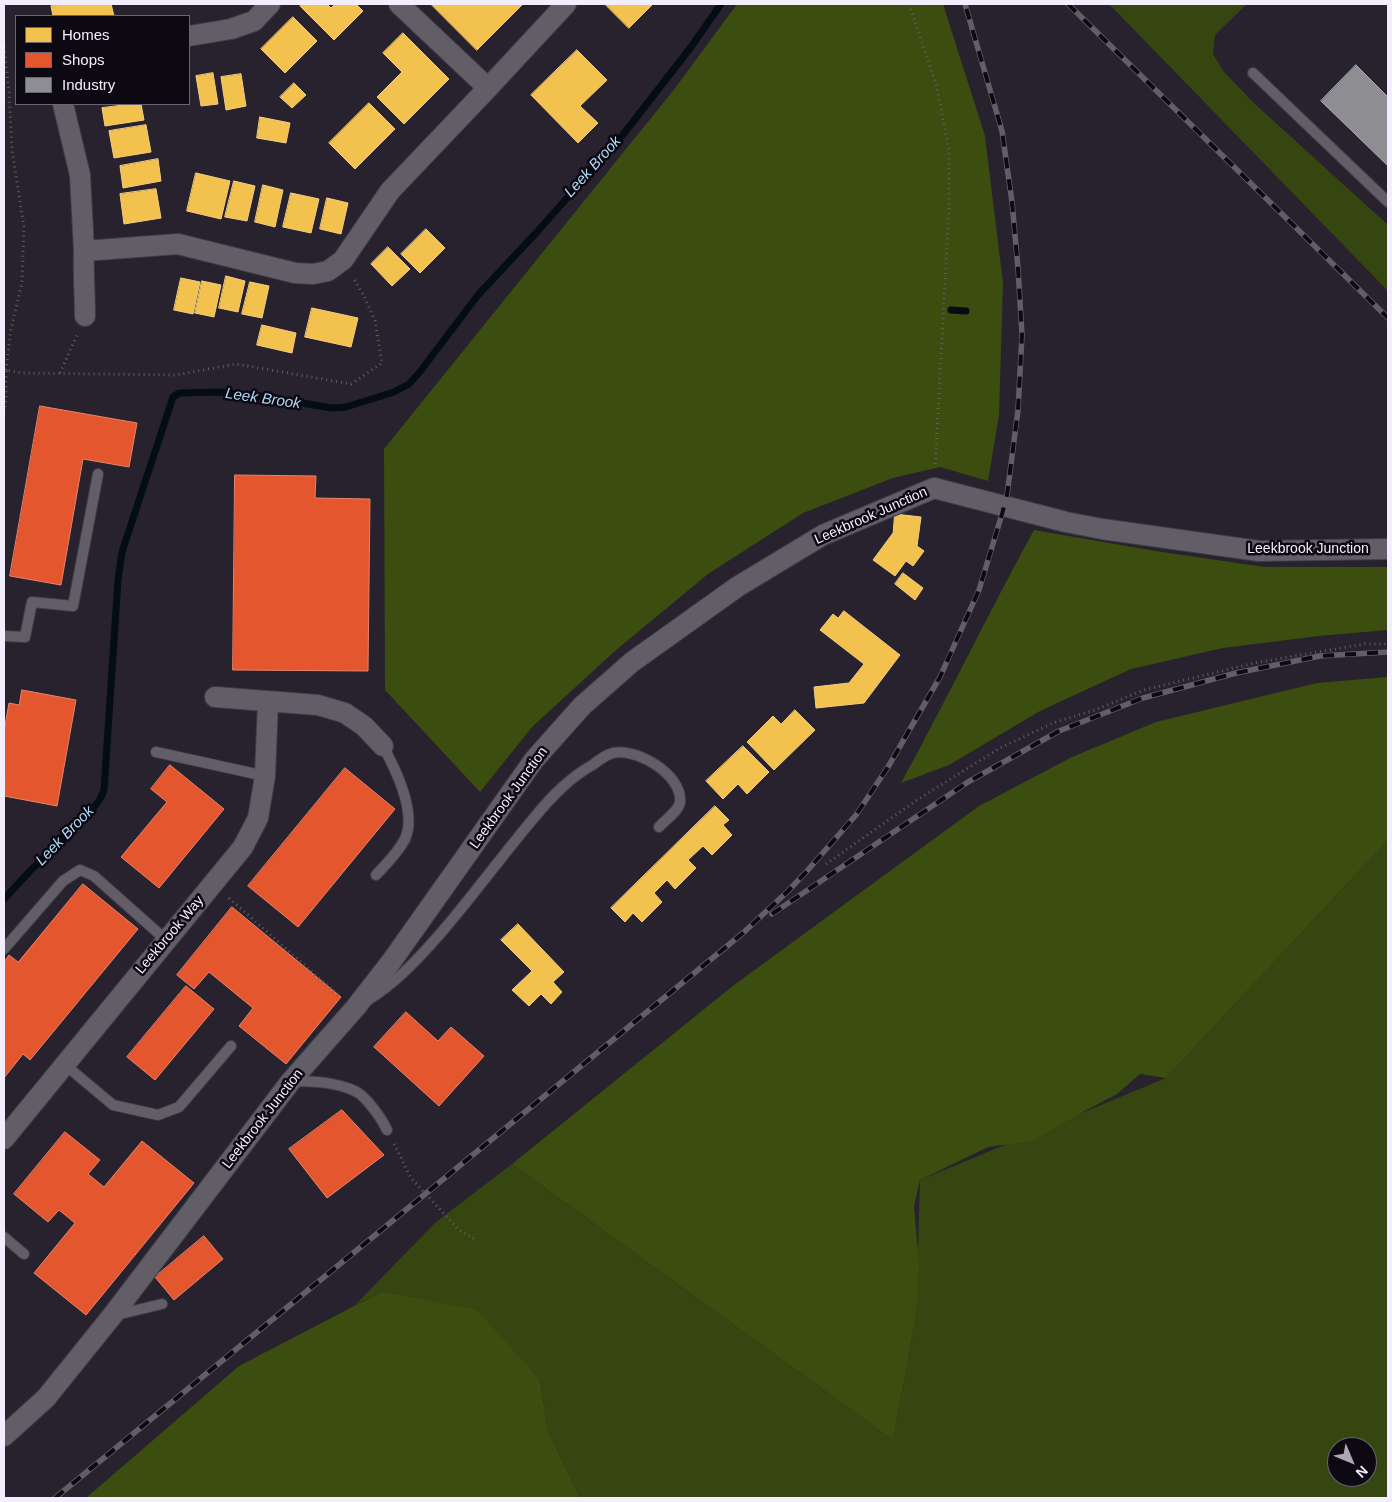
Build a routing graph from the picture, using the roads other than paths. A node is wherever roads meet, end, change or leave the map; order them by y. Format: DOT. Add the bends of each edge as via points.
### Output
graph roads {
  1 [pos="270,4"];
  2 [pos="399,4"];
  3 [pos="566,4"];
  4 [pos="190,36"];
  5 [pos="1253,73"];
  6 [pos="488,88"];
  7 [pos="62,105"];
  8 [pos="1388,202"];
  9 [pos="84,251"];
  10 [pos="85,316"];
  11 [pos="98,474"];
  12 [pos="1388,549"];
  13 [pos="4,636"];
  14 [pos="215,697"];
  15 [pos="268,702"];
  16 [pos="383,746"];
  17 [pos="156,752"];
  18 [pos="265,776"];
  19 [pos="658,827"];
  20 [pos="376,875"];
  21 [pos="166,940"];
  22 [pos="4,949"];
  23 [pos="355,1008"];
  24 [pos="231,1046"];
  25 [pos="64,1064"];
  26 [pos="291,1081"];
  27 [pos="387,1130"];
  28 [pos="6,1131"];
  29 [pos="4,1237"];
  30 [pos="24,1254"];
  31 [pos="162,1304"];
  32 [pos="112,1316"];
  33 [pos="4,1436"];
  1 -- 4 [label="street" via="254,21 231,29"];
  2 -- 6 [label="street"];
  3 -- 6 [label="street"];
  5 -- 8 [label="lane"];
  6 -- 9 [label="street" via="390,191 343,260 328,271 295,273 178,244"];
  7 -- 9 [label="street" via="80,175"];
  9 -- 10 [label="street"];
  11 -- 13 [label="lane" via="73,606 32,602 25,636"];
  12 -- 23 [label="street, Leekbrook Junction" via="1259,551 1102,529 934,488 823,535 737,587 632,662 582,706 534,760"];
  14 -- 15 [label="street"];
  15 -- 16 [label="street" via="318,705 345,713 364,726"];
  15 -- 18 [label="street, Leekbrook Way"];
  16 -- 20 [label="lane" via="397,774 408,820 406,836 399,850"];
  17 -- 18 [label="lane"];
  18 -- 21 [label="street, Leekbrook Way" via="258,818 243,847"];
  19 -- 23 [label="lane" via="680,803 675,781 647,759 612,753 577,774 554,794 423,954 381,992"];
  21 -- 22 [label="lane" via="94,876 80,870 62,881"];
  21 -- 25 [label="street, Leekbrook Way"];
  23 -- 26 [label="street, Leekbrook Junction"];
  24 -- 25 [label="lane" via="179,1107 158,1115 113,1105"];
  25 -- 28 [label="street, Leekbrook Way"];
  26 -- 27 [label="lane" via="320,1081 356,1091 380,1116"];
  26 -- 32 [label="street, Leekbrook Junction"];
  29 -- 30 [label="lane"];
  31 -- 32 [label="lane"];
  32 -- 33 [label="street, Leekbrook Junction" via="46,1398"];
}
